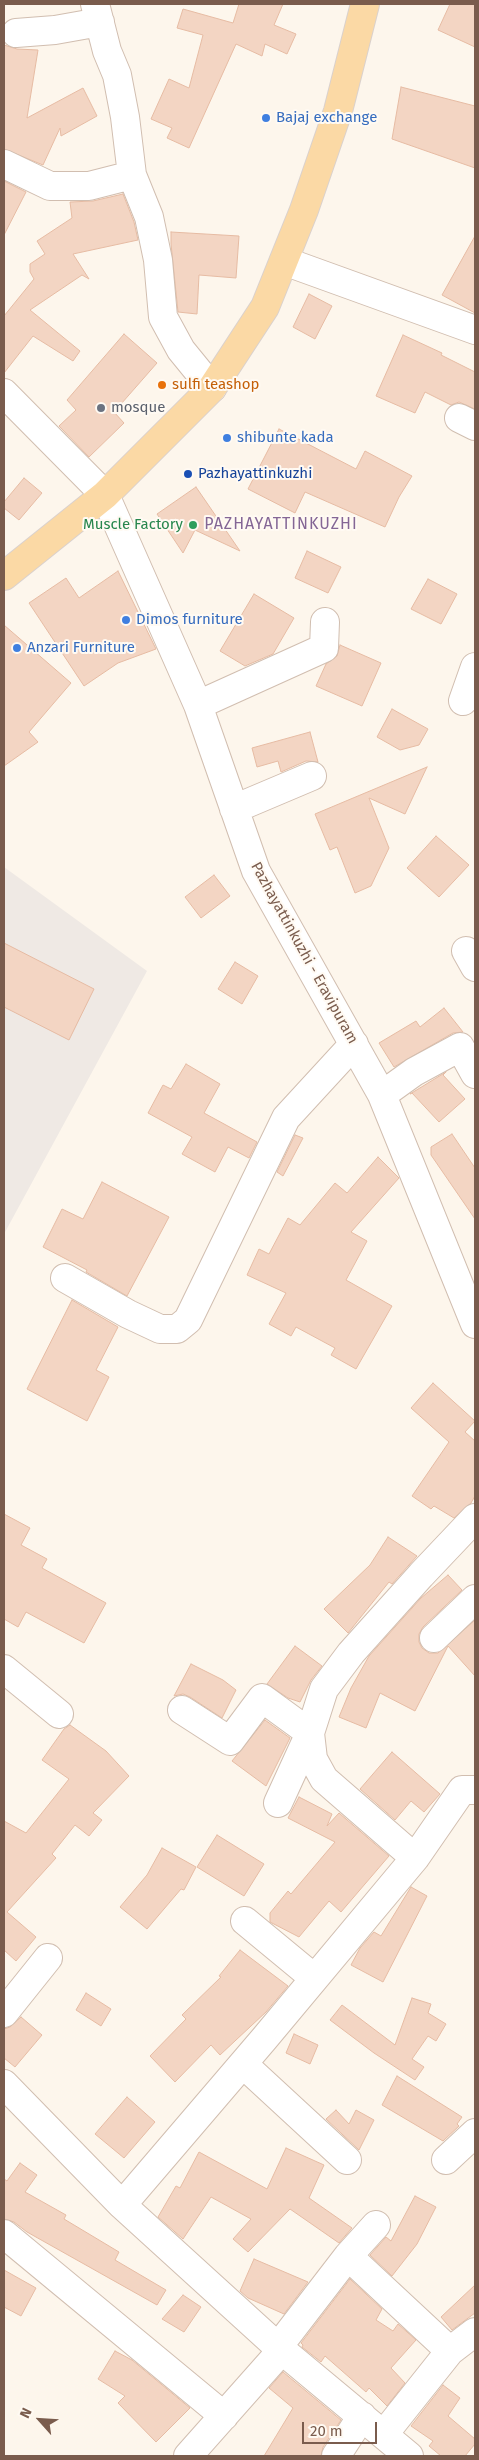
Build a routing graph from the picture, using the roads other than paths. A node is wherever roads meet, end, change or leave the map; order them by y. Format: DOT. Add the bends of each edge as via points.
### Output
graph roads {
  1 [pos="365,4"];
  2 [pos="98,13"];
  3 [pos="16,32"];
  4 [pos="4,164"];
  5 [pos="132,175"];
  6 [pos="284,261"];
  7 [pos="475,330"];
  8 [pos="212,388"];
  9 [pos="4,393"];
  10 [pos="105,496"];
  11 [pos="4,576"];
  12 [pos="325,622"];
  13 [pos="475,667"];
  14 [pos="463,701"];
  15 [pos="198,705"];
  16 [pos="312,776"];
  17 [pos="234,809"];
  18 [pos="468,1043"];
  19 [pos="354,1044"];
  20 [pos="475,1074"];
  21 [pos="382,1095"];
  22 [pos="65,1278"];
  23 [pos="475,1324"];
  24 [pos="475,1518"];
  25 [pos="475,1599"];
  26 [pos="434,1638"];
  27 [pos="4,1669"];
  28 [pos="182,1710"];
  29 [pos="59,1714"];
  30 [pos="310,1733"];
  31 [pos="475,1790"];
  32 [pos="278,1803"];
  33 [pos="414,1858"];
  34 [pos="245,1921"];
  35 [pos="48,1958"];
  36 [pos="314,1978"];
  37 [pos="4,2013"];
  38 [pos="243,2064"];
  39 [pos="4,2084"];
  40 [pos="475,2133"];
  41 [pos="348,2160"];
  42 [pos="446,2160"];
  43 [pos="122,2205"];
  44 [pos="376,2226"];
  45 [pos="4,2234"];
  46 [pos="348,2256"];
  47 [pos="467,2341"];
  48 [pos="280,2348"];
  49 [pos="224,2416"];
  50 [pos="362,2416"];
  51 [pos="384,2434"];
  52 [pos="188,2456"];
  53 [pos="336,2456"];
  54 [pos="409,2456"];
  1 -- 6 [label="main road" via="338,111"];
  2 -- 3 [label="street" via="55,30"];
  2 -- 5 [label="street" via="126,117"];
  4 -- 5 [label="street" via="50,186 88,186"];
  5 -- 8 [label="street" via="149,217 158,260 163,317 181,350"];
  6 -- 7 [label="street"];
  6 -- 8 [label="main road" via="265,307"];
  8 -- 10 [label="main road"];
  9 -- 10 [label="street"];
  10 -- 11 [label="main road"];
  10 -- 15 [label="street, Pazhayattinkuzhi - Eravipuram"];
  12 -- 15 [label="street" via="324,648"];
  13 -- 14 [label="street"];
  15 -- 17 [label="street, Pazhayattinkuzhi - Eravipuram"];
  16 -- 17 [label="street"];
  17 -- 19 [label="street, Pazhayattinkuzhi - Eravipuram" via="256,871"];
  18 -- 20 [label="street"];
  18 -- 21 [label="street" via="414,1072"];
  19 -- 21 [label="street, Pazhayattinkuzhi - Eravipuram"];
  19 -- 22 [label="street" via="286,1118 188,1320 177,1329 160,1329"];
  21 -- 23 [label="street, Pazhayattinkuzhi - Eravipuram"];
  24 -- 30 [label="street" via="351,1653 324,1689"];
  25 -- 26 [label="street"];
  27 -- 29 [label="street"];
  28 -- 30 [label="street" via="230,1741 262,1698"];
  30 -- 32 [label="street"];
  30 -- 33 [label="street" via="313,1759 324,1779"];
  31 -- 33 [label="street" via="462,1790"];
  33 -- 36 [label="street"];
  34 -- 36 [label="street"];
  35 -- 37 [label="street"];
  36 -- 38 [label="street"];
  38 -- 41 [label="street"];
  38 -- 43 [label="street"];
  39 -- 43 [label="street"];
  40 -- 42 [label="street"];
  43 -- 48 [label="street"];
  44 -- 46 [label="street"];
  45 -- 49 [label="street"];
  46 -- 47 [label="street"];
  46 -- 48 [label="street"];
  47 -- 51 [label="street"];
  48 -- 49 [label="street"];
  48 -- 50 [label="street"];
  49 -- 52 [label="street"];
  50 -- 51 [label="street"];
  50 -- 53 [label="street"];
  51 -- 54 [label="street"];
}
